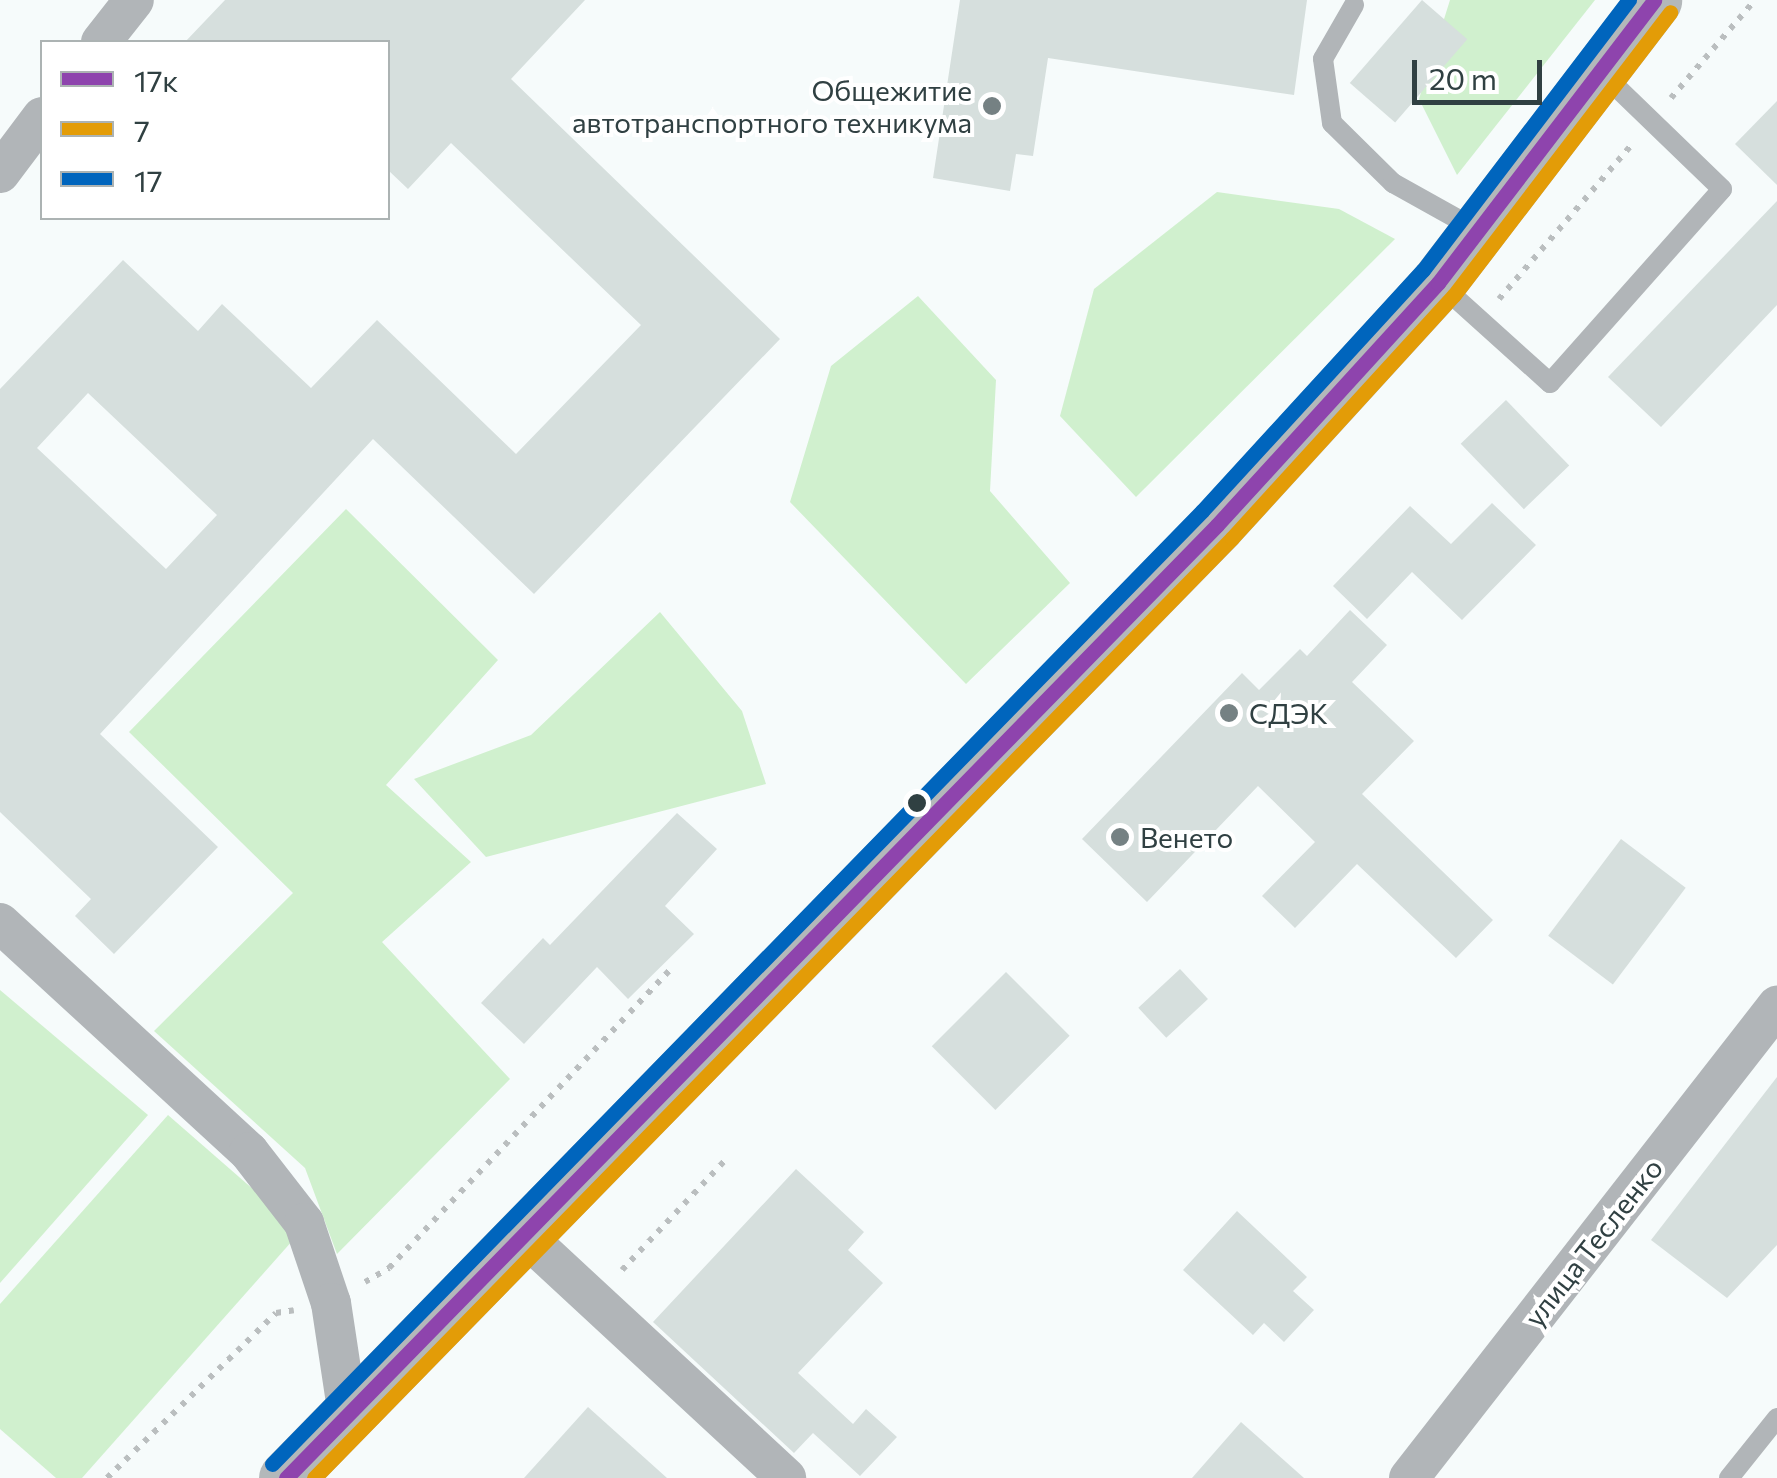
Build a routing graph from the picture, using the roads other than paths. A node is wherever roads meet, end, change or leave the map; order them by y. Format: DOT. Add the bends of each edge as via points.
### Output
graph roads {
  1 [pos="134,0"];
  2 [pos="1654,0"];
  3 [pos="1354,5"];
  4 [pos="103,40"];
  5 [pos="1602,73"];
  6 [pos="40,120"];
  7 [pos="0,173"];
  8 [pos="1479,231"];
  9 [pos="1438,283"];
  10 [pos="0,924"];
  11 [pos="1777,1006"];
  12 [pos="526,1236"];
  13 [pos="348,1415"];
  14 [pos="1777,1418"];
  15 [pos="286,1478"];
  16 [pos="786,1478"];
  17 [pos="1410,1478"];
  18 [pos="1729,1478"];
  1 -- 4 [label="street"];
  2 -- 5 [label="main road"];
  3 -- 8 [label="lane" via="1323,59 1332,123 1393,183"];
  5 -- 8 [label="main road"];
  5 -- 9 [label="lane" via="1722,189 1550,383"];
  6 -- 7 [label="street"];
  8 -- 9 [label="main road"];
  9 -- 12 [label="main road" via="1217,526"];
  10 -- 13 [label="street" via="249,1152 304,1223 331,1303"];
  11 -- 17 [label="street, улица Тесленко"];
  12 -- 13 [label="main road"];
  12 -- 16 [label="street"];
  13 -- 15 [label="main road"];
  14 -- 18 [label="lane"];
}
